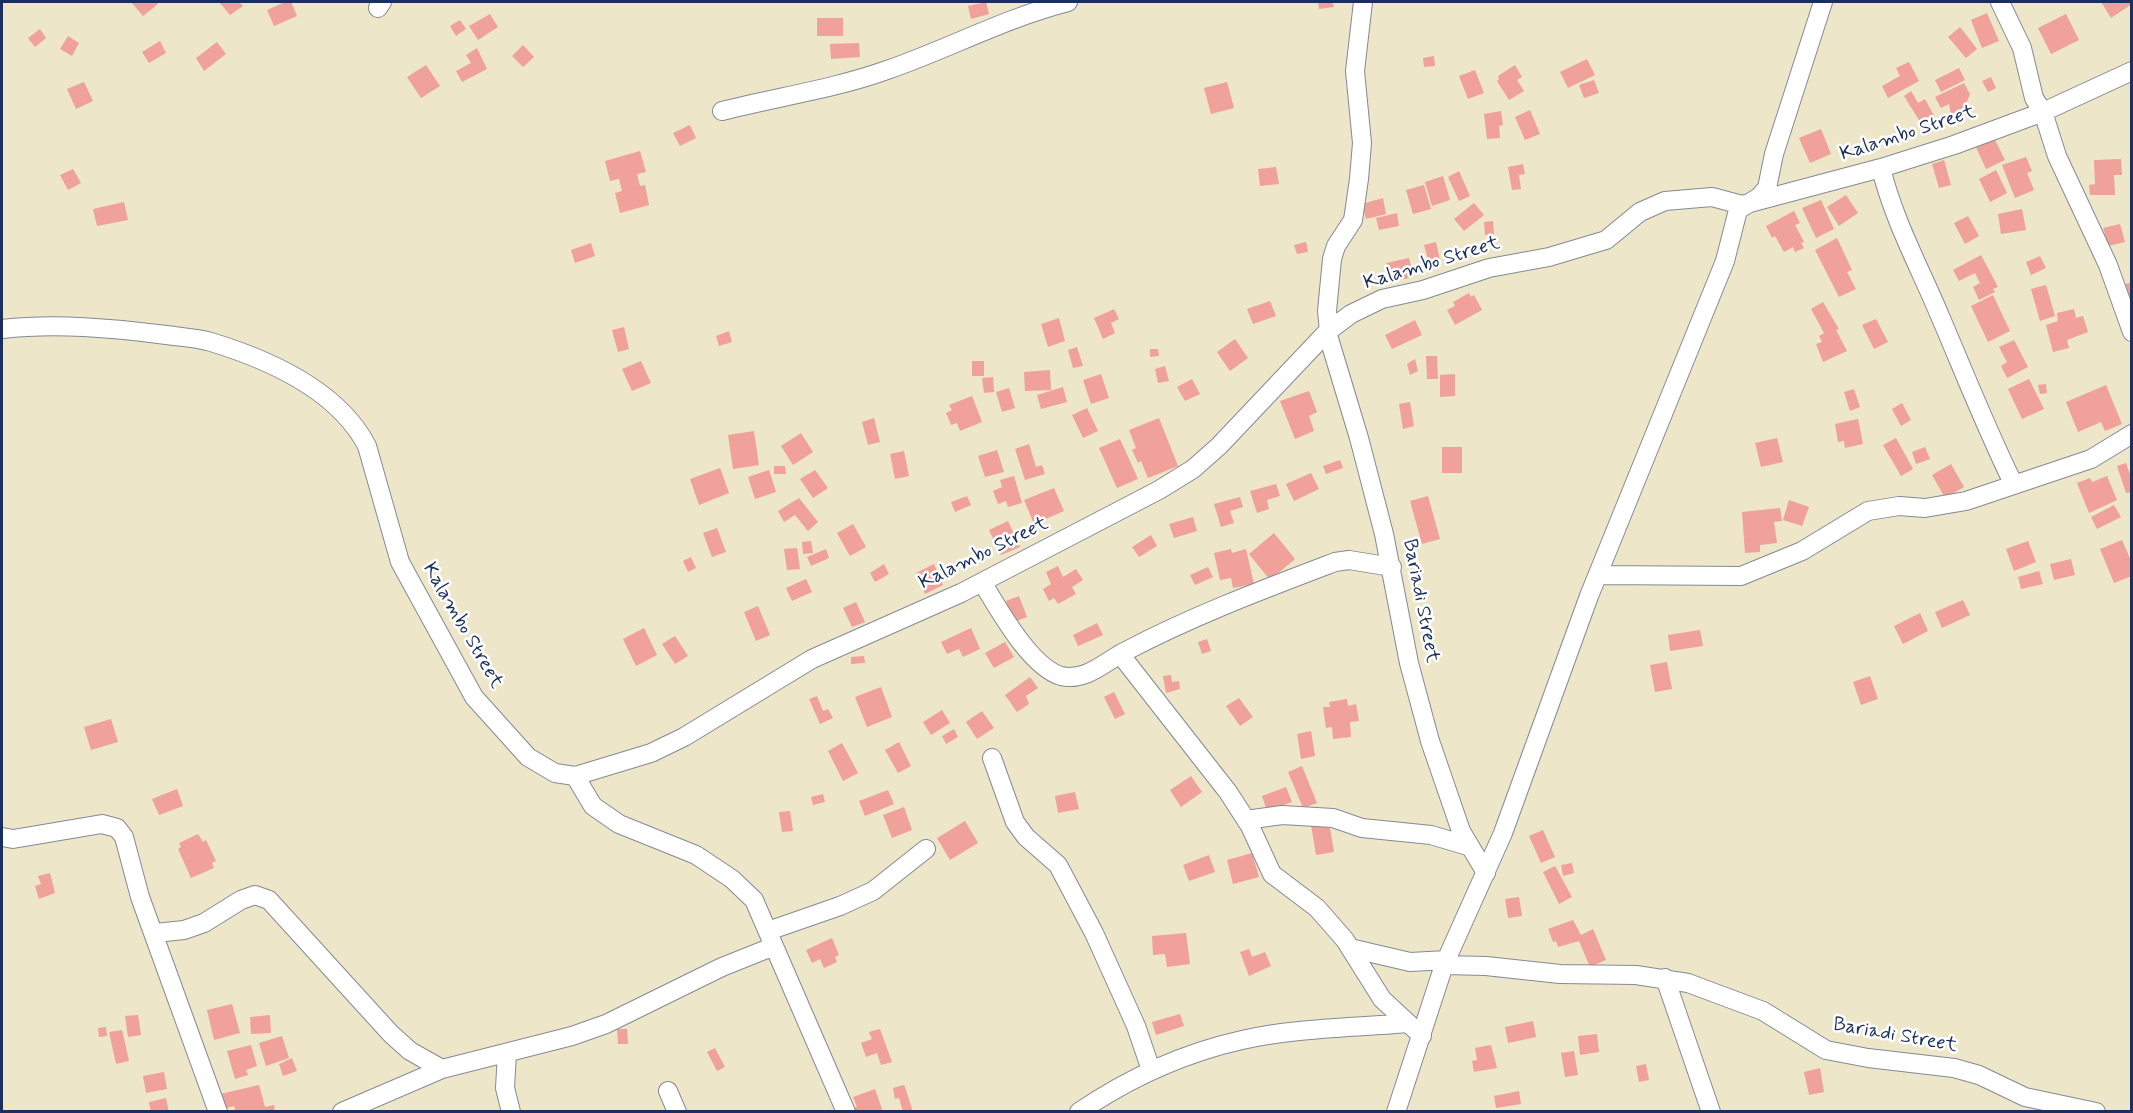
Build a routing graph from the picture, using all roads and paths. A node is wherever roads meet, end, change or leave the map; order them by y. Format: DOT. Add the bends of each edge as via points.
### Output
graph roads {
  1 [pos="1068,2"];
  2 [pos="1362,2"];
  3 [pos="1824,2"];
  4 [pos="2000,2"];
  5 [pos="2132,71"];
  6 [pos="722,111"];
  7 [pos="2043,112"];
  8 [pos="1881,168"];
  9 [pos="1742,206"];
  10 [pos="2,329"];
  11 [pos="1328,331"];
  12 [pos="2132,332"];
  13 [pos="2132,434"];
  14 [pos="2013,483"];
  15 [pos="1392,567"];
  16 [pos="1598,575"];
  17 [pos="982,582"];
  18 [pos="1120,654"];
  19 [pos="992,759"];
  20 [pos="575,776"];
  21 [pos="1246,820"];
  22 [pos="2,837"];
  23 [pos="1468,846"];
  24 [pos="926,849"];
  25 [pos="1486,873"];
  26 [pos="155,933"];
  27 [pos="770,939"];
  28 [pos="1350,948"];
  29 [pos="1445,963"];
  30 [pos="1665,978"];
  31 [pos="1407,1023"];
  32 [pos="1422,1036"];
  33 [pos="507,1053"];
  34 [pos="442,1069"];
  35 [pos="1151,1070"];
  36 [pos="668,1091"];
  37 [pos="218,1112"];
  38 [pos="342,1112"];
  39 [pos="511,1112"];
  40 [pos="677,1112"];
  41 [pos="846,1112"];
  42 [pos="1079,1112"];
  43 [pos="1396,1112"];
  44 [pos="1711,1112"];
  45 [pos="2096,1112"];
  1 -- 6 [label="street" via="844,84"];
  2 -- 11 [label="street, Bariadi Street" via="1355,71 1362,143 1359,179 1353,220 1335,246 1332,259"];
  3 -- 9 [label="street" via="1776,145 1767,188"];
  4 -- 7 [label="street" via="2019,41 2031,90"];
  5 -- 7 [label="street, Kalambo Street"];
  7 -- 8 [label="street, Kalambo Street"];
  7 -- 12 [label="street" via="2057,156 2108,265"];
  8 -- 9 [label="street, Kalambo Street"];
  8 -- 14 [label="street" via="1898,225"];
  9 -- 11 [label="street, Kalambo Street" via="1712,197 1665,201 1640,212 1606,240 1382,299"];
  9 -- 16 [label="street" via="1732,225 1725,261"];
  10 -- 20 [label="street, Kalambo Street" via="82,327 209,341 287,373 342,410 367,446 400,562 474,697 528,757 555,773"];
  11 -- 15 [label="street, Bariadi Street"];
  11 -- 17 [label="street, Kalambo Street" via="1193,469"];
  13 -- 14 [label="street" via="2091,459"];
  14 -- 16 [label="street" via="1949,505 1868,510 1802,551 1741,576"];
  15 -- 18 [label="street" via="1349,560 1335,562 1168,629"];
  15 -- 23 [label="street, Bariadi Street" via="1418,700"];
  16 -- 25 [label="street"];
  17 -- 18 [label="street" via="1026,647 1061,676 1094,671"];
  17 -- 20 [label="street, Kalambo Street" via="812,659 651,753"];
  18 -- 21 [label="street" via="1197,749"];
  19 -- 35 [label="street" via="1015,822 1058,866 1094,933 1136,1026"];
  20 -- 27 [label="street" via="593,806 619,824 696,855 732,879 754,900"];
  21 -- 23 [label="street" via="1282,815 1333,818 1362,828 1431,835"];
  21 -- 28 [label="street" via="1272,874 1317,909"];
  22 -- 26 [label="street" via="13,839 102,824 117,828 124,837 140,897"];
  23 -- 25 [label="street, Bariadi Street"];
  24 -- 27 [label="street" via="873,891"];
  25 -- 29 [label="street"];
  26 -- 34 [label="street" via="204,924 255,895 269,900 391,1034 410,1051"];
  26 -- 37 [label="street" via="182,1019"];
  27 -- 33 [label="street" via="606,1024"];
  27 -- 41 [label="street"];
  28 -- 29 [label="street, Bariadi Street" via="1410,962"];
  28 -- 31 [label="street" via="1382,999"];
  29 -- 30 [label="street, Bariadi Street" via="1543,973"];
  29 -- 32 [label="street"];
  30 -- 44 [label="street"];
  30 -- 45 [label="street, Bariadi Street" via="1732,997 1763,1011 1826,1050 1954,1068 2025,1097"];
  31 -- 32 [label="street"];
  31 -- 35 [label="street" via="1245,1040 1193,1053"];
  32 -- 43 [label="street"];
  33 -- 34 [label="street"];
  33 -- 39 [label="street" via="505,1088"];
  34 -- 38 [label="street"];
  35 -- 42 [label="street"];
  36 -- 40 [label="street"];
}
